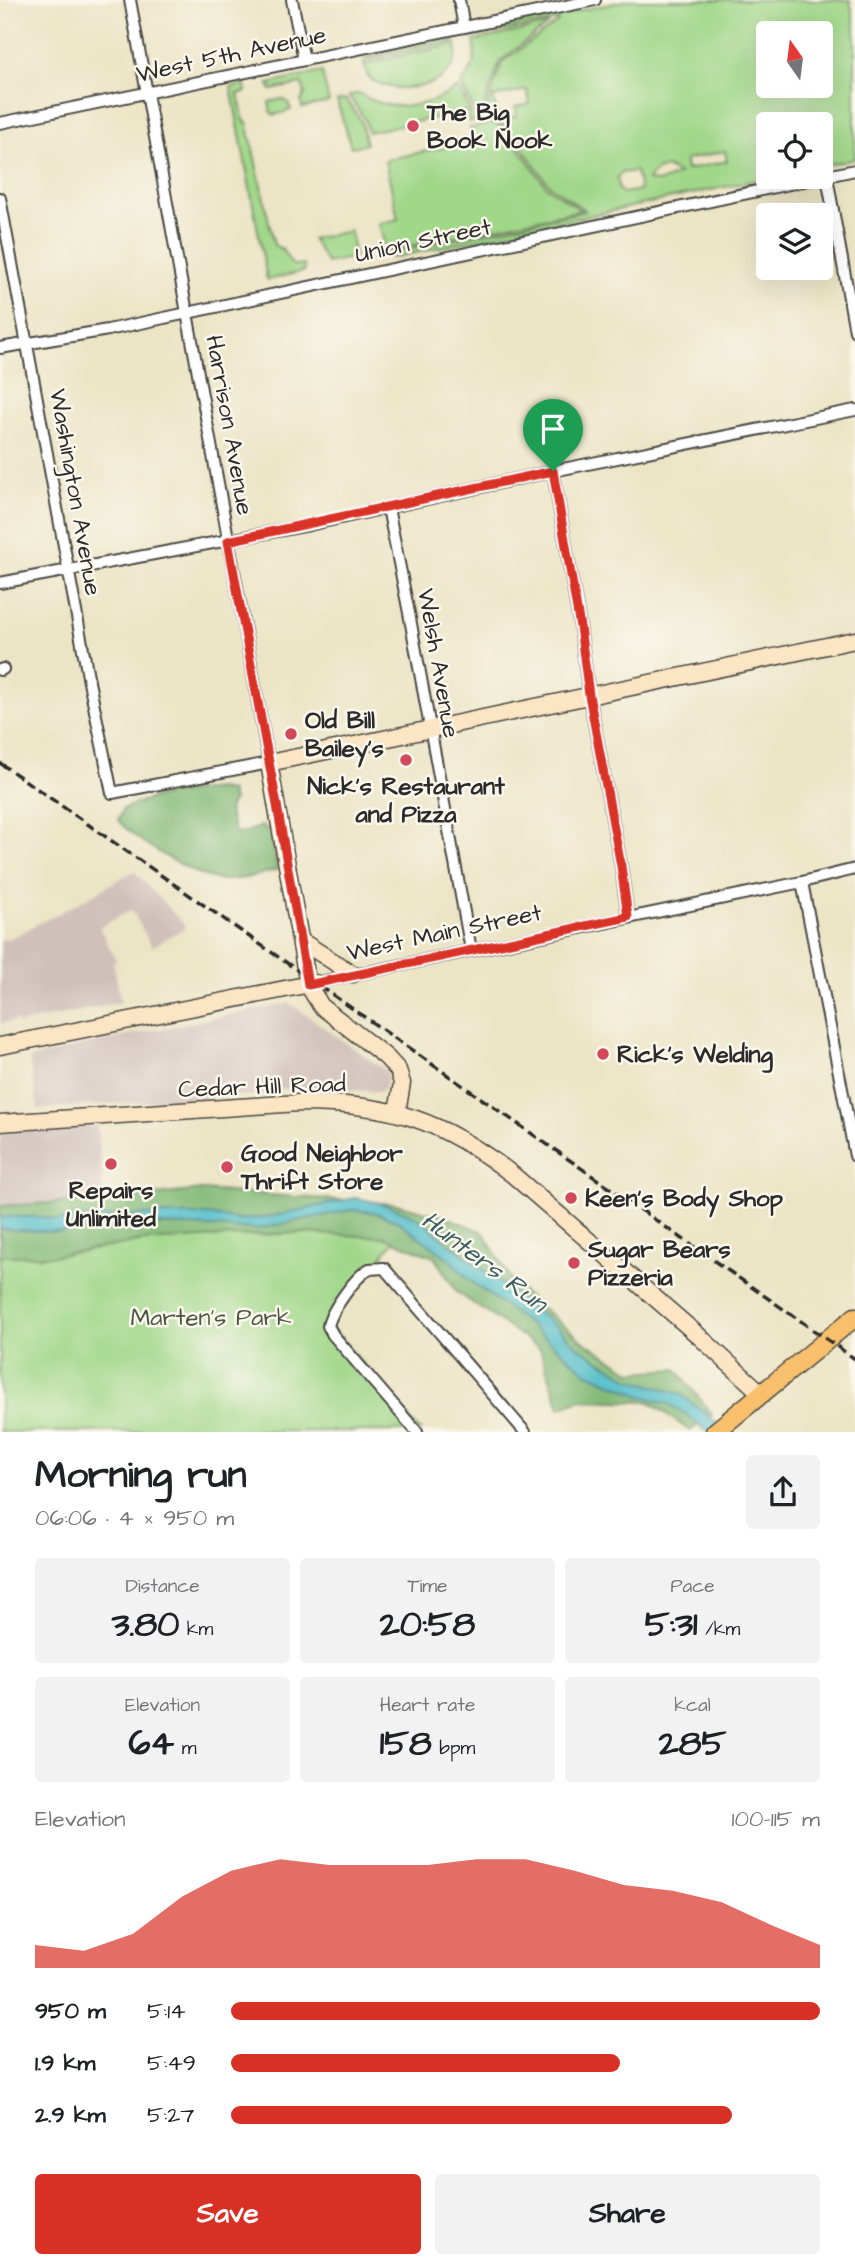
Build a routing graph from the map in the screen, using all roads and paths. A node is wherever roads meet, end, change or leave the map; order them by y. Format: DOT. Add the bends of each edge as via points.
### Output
graph roads {
  1 [pos="130,0"];
  2 [pos="292,0"];
  3 [pos="459,0"];
  4 [pos="595,0"];
  5 [pos="464,27"];
  6 [pos="304,60"];
  7 [pos="148,93"];
  8 [pos="0,123"];
  9 [pos="855,170"];
  10 [pos="833,176"];
  11 [pos="766,189"];
  12 [pos="829,189"];
  13 [pos="0,198"];
  14 [pos="187,312"];
  15 [pos="855,331"];
  16 [pos="28,344"];
  17 [pos="0,348"];
  18 [pos="855,410"];
  19 [pos="553,471"];
  20 [pos="388,508"];
  21 [pos="228,541"];
  22 [pos="69,570"];
  23 [pos="0,583"];
  24 [pos="855,640"];
  25 [pos="589,695"];
  26 [pos="429,729"];
  27 [pos="269,763"];
  28 [pos="855,869"];
  29 [pos="802,882"];
  30 [pos="628,917"];
  31 [pos="301,941"];
  32 [pos="471,950"];
  33 [pos="353,974"];
  34 [pos="311,984"];
  35 [pos="0,1046"];
  36 [pos="397,1113"];
  37 [pos="0,1123"];
  38 [pos="855,1156"];
  39 [pos="855,1317"];
  40 [pos="762,1394"];
  41 [pos="720,1427"];
  42 [pos="417,1432"];
  43 [pos="525,1432"];
  1 -- 7 [label="street, Harrison Avenue"];
  2 -- 6 [label="street"];
  3 -- 5 [label="street"];
  4 -- 5 [label="street, West 5th Avenue"];
  5 -- 6 [label="street, West 5th Avenue"];
  6 -- 7 [label="street, West 5th Avenue"];
  7 -- 8 [label="street, West 5th Avenue"];
  7 -- 14 [label="street, Harrison Avenue"];
  9 -- 10 [label="street, Union Street"];
  11 -- 14 [label="street, Union Street"];
  12 -- 15 [label="street"];
  13 -- 16 [label="street, Washington Avenue"];
  14 -- 16 [label="street, Union Street"];
  14 -- 21 [label="street, Harrison Avenue"];
  16 -- 17 [label="street, Union Street"];
  16 -- 22 [label="street, Washington Avenue"];
  18 -- 19 [label="street"];
  19 -- 20 [label="street"];
  19 -- 25 [label="street"];
  20 -- 21 [label="street"];
  20 -- 26 [label="street, Welsh Avenue"];
  21 -- 22 [label="street"];
  21 -- 27 [label="street, Harrison Avenue"];
  22 -- 23 [label="street"];
  22 -- 27 [label="street, Washington Avenue" via="112,793"];
  24 -- 25 [label="street"];
  25 -- 26 [label="street"];
  25 -- 30 [label="street"];
  26 -- 27 [label="street"];
  26 -- 32 [label="street, Welsh Avenue"];
  27 -- 31 [label="street, Harrison Avenue"];
  28 -- 29 [label="street, West Main Street"];
  29 -- 30 [label="street, West Main Street"];
  29 -- 38 [label="street"];
  30 -- 32 [label="street, West Main Street"];
  31 -- 33 [label="street"];
  31 -- 34 [label="street, Harrison Avenue"];
  32 -- 33 [label="street, West Main Street"];
  33 -- 34 [label="street, West Main Street"];
  34 -- 35 [label="street, West Main Street"];
  34 -- 36 [label="street, Harrison Avenue" via="321,1006 398,1070 402,1083"];
  36 -- 37 [label="street, Cedar Hill Road" via="349,1104 299,1103"];
  36 -- 40 [label="street, Cedar Hill Road" via="444,1130 486,1154"];
  39 -- 40 [label="main road"];
  40 -- 41 [label="main road"];
  42 -- 43 [label="street" via="328,1326 333,1313 369,1269 384,1268"];
}
